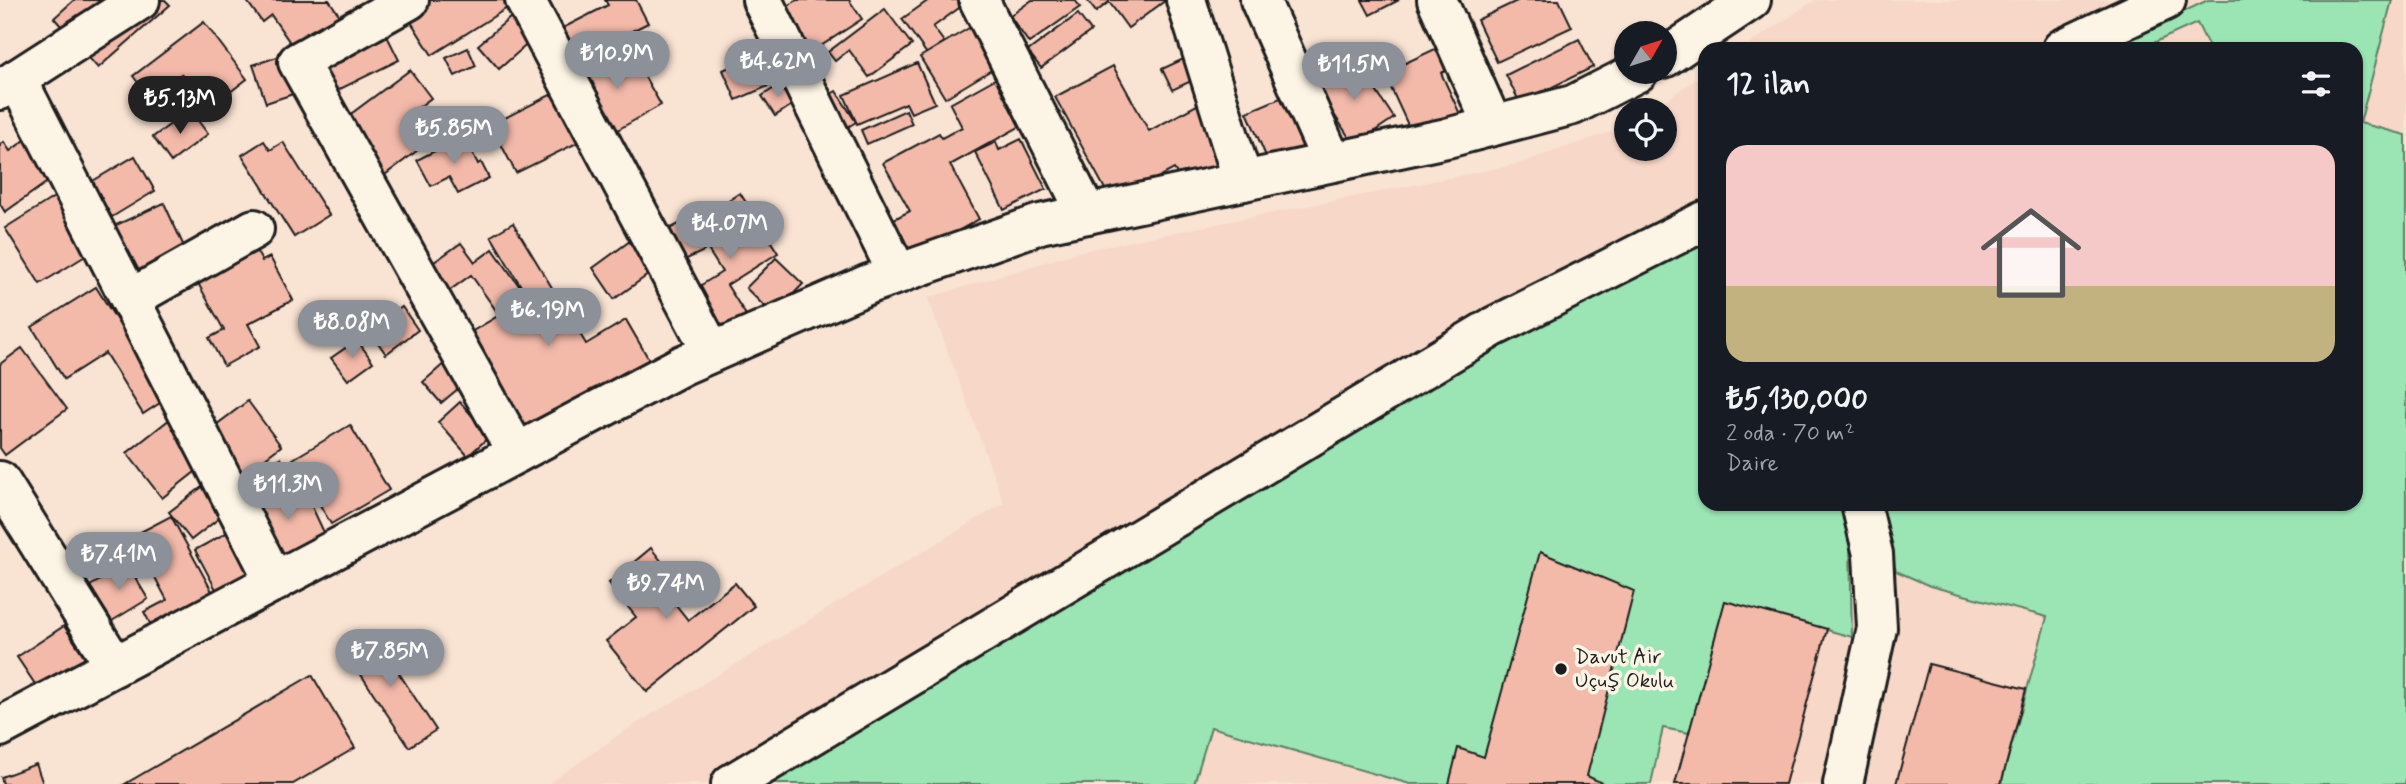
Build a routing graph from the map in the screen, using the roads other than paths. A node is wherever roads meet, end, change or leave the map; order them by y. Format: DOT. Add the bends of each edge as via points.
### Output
graph roads {
  1 [pos="140,0"];
  2 [pos="410,0"];
  3 [pos="525,0"];
  4 [pos="762,0"];
  5 [pos="979,0"];
  6 [pos="1186,0"];
  7 [pos="1261,0"];
  8 [pos="1437,0"];
  9 [pos="1751,0"];
  10 [pos="2166,0"];
  11 [pos="2077,42"];
  12 [pos="1677,49"];
  13 [pos="8,84"];
  14 [pos="1615,84"];
  15 [pos="1493,126"];
  16 [pos="1332,162"];
  17 [pos="1243,181"];
  18 [pos="1087,214"];
  19 [pos="1698,224"];
  20 [pos="254,229"];
  21 [pos="898,274"];
  22 [pos="130,299"];
  23 [pos="712,352"];
  24 [pos="517,453"];
  25 [pos="0,481"];
  26 [pos="1863,511"];
  27 [pos="275,582"];
  28 [pos="115,666"];
  29 [pos="0,727"];
  30 [pos="731,784"];
  31 [pos="1843,784"];
  1 -- 13 [label="street"];
  2 -- 24 [label="street" via="299,62"];
  3 -- 23 [label="street"];
  4 -- 21 [label="street"];
  5 -- 18 [label="street"];
  6 -- 17 [label="street"];
  7 -- 16 [label="street"];
  8 -- 15 [label="street"];
  9 -- 12 [label="street"];
  10 -- 11 [label="street"];
  13 -- 22 [label="street"];
  14 -- 15 [label="street" via="1573,106"];
  15 -- 16 [label="street"];
  16 -- 17 [label="street"];
  17 -- 18 [label="street"];
  18 -- 21 [label="street" via="1040,224"];
  19 -- 30 [label="street" via="1493,327"];
  20 -- 22 [label="street"];
  21 -- 23 [label="street"];
  22 -- 27 [label="street"];
  23 -- 24 [label="street"];
  24 -- 27 [label="street"];
  25 -- 28 [label="street"];
  26 -- 31 [label="street" via="1873,554 1877,628"];
  27 -- 28 [label="street"];
  28 -- 29 [label="street"];
}
